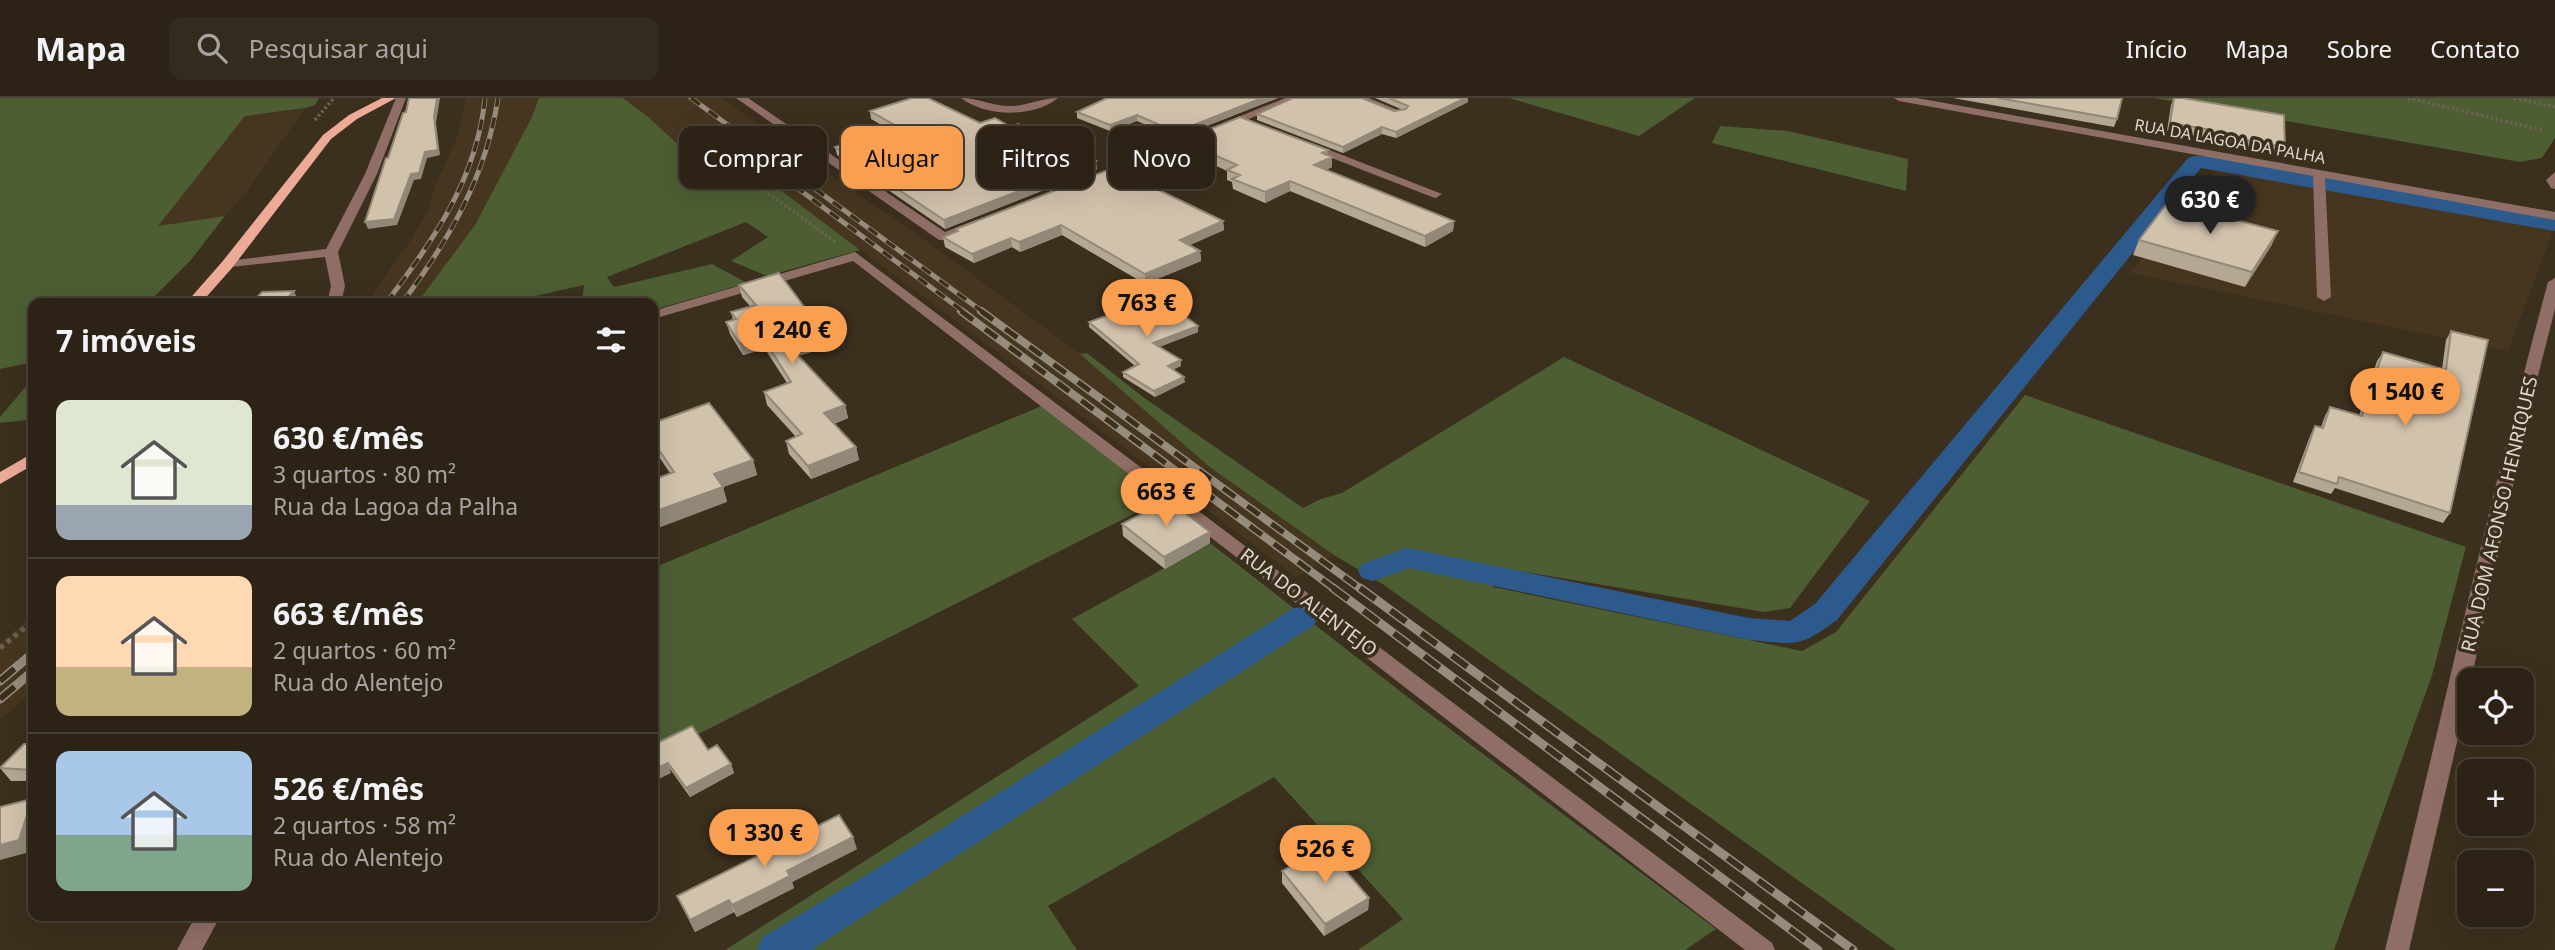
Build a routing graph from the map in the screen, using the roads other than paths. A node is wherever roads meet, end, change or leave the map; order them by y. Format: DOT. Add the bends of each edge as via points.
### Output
graph roads {
  1 [pos="391,98"];
  2 [pos="401,98"];
  3 [pos="741,98"];
  4 [pos="966,98"];
  5 [pos="1053,98"];
  6 [pos="1295,98"];
  7 [pos="1359,98"];
  8 [pos="1899,98"];
  9 [pos="1399,113"];
  10 [pos="1240,120"];
  11 [pos="1263,129"];
  12 [pos="1288,138"];
  13 [pos="2319,173"];
  14 [pos="2555,176"];
  15 [pos="1094,178"];
  16 [pos="2555,185"];
  17 [pos="1436,194"];
  18 [pos="2555,216"];
  19 [pos="983,221"];
  20 [pos="331,252"];
  21 [pos="227,265"];
  22 [pos="2555,282"];
  23 [pos="197,298"];
  24 [pos="335,298"];
  25 [pos="2324,298"];
  26 [pos="658,314"];
  27 [pos="28,461"];
  28 [pos="0,479"];
  29 [pos="206,921"];
  30 [pos="189,950"];
  31 [pos="1763,950"];
  32 [pos="2397,950"];
  1 -- 21 [label="main road" via="353,117 327,137"];
  2 -- 20 [label="street" via="371,174"];
  3 -- 19 [label="street" via="944,237"];
  4 -- 5 [label="street" via="1001,111 1031,108"];
  6 -- 10 [label="street"];
  7 -- 9 [label="street"];
  8 -- 13 [label="street, RUA DA LAGOA DA PALHA"];
  10 -- 11 [label="street"];
  10 -- 15 [label="street"];
  12 -- 17 [label="street"];
  13 -- 18 [label="street, RUA DA LAGOA DA PALHA"];
  13 -- 25 [label="street"];
  14 -- 16 [label="street"];
  20 -- 21 [label="street"];
  20 -- 24 [label="street" via="338,286"];
  21 -- 23 [label="main road"];
  22 -- 32 [label="street, RUA DOM AFONSO HENRIQUES"];
  26 -- 31 [label="street, RUA DO ALENTEJO" via="855,256"];
  27 -- 28 [label="main road"];
  29 -- 30 [label="street"];
}
